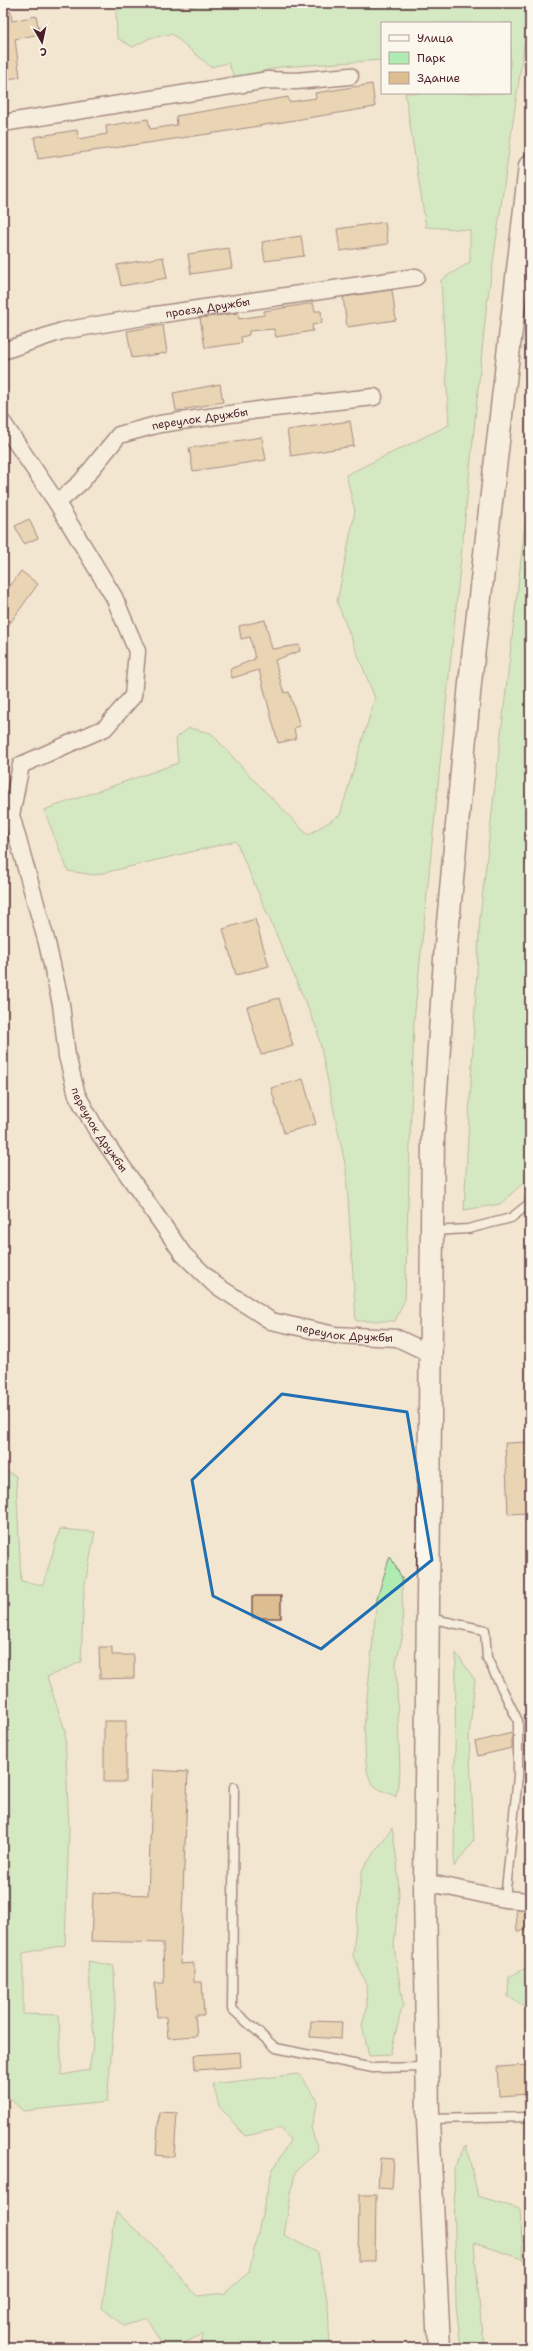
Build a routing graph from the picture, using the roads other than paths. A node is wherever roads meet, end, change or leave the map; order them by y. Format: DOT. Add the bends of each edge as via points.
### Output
graph roads {
  1 [pos="350,76"];
  2 [pos="3,124"];
  3 [pos="530,166"];
  4 [pos="416,277"];
  5 [pos="3,351"];
  6 [pos="374,397"];
  7 [pos="3,423"];
  8 [pos="57,503"];
  9 [pos="530,1203"];
  10 [pos="432,1231"];
  11 [pos="431,1354"];
  12 [pos="428,1617"];
  13 [pos="234,1787"];
  14 [pos="425,1882"];
  15 [pos="505,1898"];
  16 [pos="530,1901"];
  17 [pos="427,2067"];
  18 [pos="530,2117"];
  19 [pos="428,2119"];
  20 [pos="439,2348"];
  1 -- 2 [label="street" via="296,81 268,80"];
  3 -- 10 [label="main road" via="470,683 446,945 434,1119"];
  4 -- 5 [label="street, проезд Дружбы" via="62,331"];
  6 -- 8 [label="street, переулок Дружбы" via="160,424 119,435 81,482"];
  7 -- 8 [label="street"];
  8 -- 11 [label="street, переулок Дружбы" via="114,597 137,651 133,696 105,728 21,765 11,815 47,943 61,1004 67,1056 77,1095 96,1129 183,1254 214,1284 271,1321 335,1335 397,1338"];
  9 -- 10 [label="lane" via="510,1218 468,1229"];
  10 -- 11 [label="main road"];
  11 -- 12 [label="main road"];
  12 -- 14 [label="main road"];
  12 -- 15 [label="lane" via="485,1630 487,1658 518,1721 518,1776"];
  13 -- 17 [label="lane" via="232,2009 276,2048 373,2068"];
  14 -- 15 [label="street"];
  14 -- 17 [label="main road"];
  15 -- 16 [label="street"];
  17 -- 19 [label="main road"];
  18 -- 19 [label="lane"];
  19 -- 20 [label="main road"];
}
